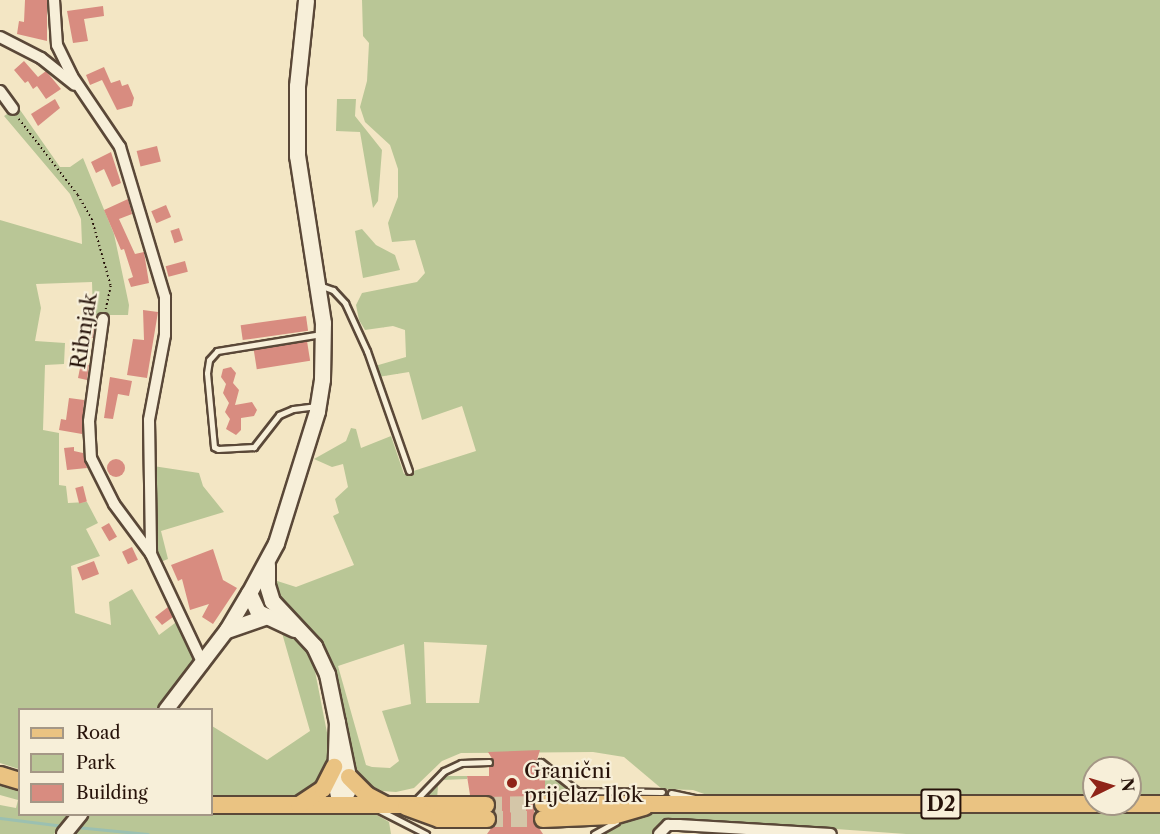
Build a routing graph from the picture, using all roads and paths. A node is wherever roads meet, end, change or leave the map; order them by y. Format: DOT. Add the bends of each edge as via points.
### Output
graph roads {
  1 [pos="54,0"];
  2 [pos="306,0"];
  3 [pos="0,37"];
  4 [pos="82,89"];
  5 [pos="0,91"];
  6 [pos="13,109"];
  7 [pos="317,285"];
  8 [pos="103,319"];
  9 [pos="323,334"];
  10 [pos="318,406"];
  11 [pos="409,471"];
  12 [pos="151,554"];
  13 [pos="267,563"];
  14 [pos="249,594"];
  15 [pos="272,601"];
  16 [pos="267,616"];
  17 [pos="227,630"];
  18 [pos="306,636"];
  19 [pos="203,664"];
  20 [pos="168,708"];
  21 [pos="337,722"];
  22 [pos="489,762"];
  23 [pos="541,762"];
  24 [pos="334,767"];
  25 [pos="0,775"];
  26 [pos="349,777"];
  27 [pos="18,780"];
  28 [pos="671,793"];
  29 [pos="658,798"];
  30 [pos="414,803"];
  31 [pos="710,804"];
  32 [pos="1160,804"];
  33 [pos="213,805"];
  34 [pos="299,805"];
  35 [pos="340,805"];
  36 [pos="385,806"];
  37 [pos="625,814"];
  38 [pos="78,817"];
  39 [pos="65,832"];
  40 [pos="426,834"];
  41 [pos="594,834"];
  42 [pos="659,834"];
  43 [pos="831,834"];
  1 -- 4 [label="street" via="57,45"];
  2 -- 7 [label="main road" via="297,86 297,156"];
  3 -- 4 [label="street" via="41,58"];
  4 -- 12 [label="street" via="120,147 165,297 165,335 149,420"];
  5 -- 6 [label="street"];
  6 -- 8 [label="path, Ribnjak" via="92,219 111,286"];
  7 -- 9 [label="main road"];
  7 -- 11 [label="lane" via="333,290 345,303 367,351"];
  8 -- 12 [label="street, Ribnjak" via="87,446 114,504"];
  9 -- 10 [label="main road"];
  9 -- 10 [label="lane" via="217,351 209,360 207,373 214,447 218,449 254,447 279,415"];
  10 -- 13 [label="main road"];
  12 -- 19 [label="street"];
  13 -- 14 [label="main road"];
  13 -- 15 [label="main road"];
  14 -- 15 [label="main road"];
  14 -- 16 [label="main road" via="258,612"];
  14 -- 17 [label="street"];
  15 -- 18 [label="main road"];
  16 -- 17 [label="main road"];
  16 -- 18 [label="main road"];
  17 -- 19 [label="street"];
  18 -- 21 [label="main road" via="327,674"];
  19 -- 20 [label="street"];
  21 -- 24 [label="main road"];
  21 -- 26 [label="main road"];
  22 -- 30 [label="lane" via="461,763 444,771"];
  23 -- 29 [label="lane" via="577,791"];
  24 -- 34 [label="main road" via="323,789"];
  24 -- 35 [label="main road"];
  25 -- 27 [label="main road"];
  26 -- 35 [label="main road" via="349,793"];
  26 -- 36 [label="main road"];
  28 -- 31 [label="lane"];
  29 -- 31 [label="main road, D2"];
  29 -- 37 [label="main road, D2"];
  29 -- 37 [label="main road, D2" via="543,812"];
  30 -- 36 [label="main road"];
  30 -- 36 [label="main road" via="487,812 439,819"];
  31 -- 32 [label="main road, D2"];
  33 -- 34 [label="main road"];
  34 -- 35 [label="main road"];
  35 -- 36 [label="main road"];
  36 -- 40 [label="lane"];
  37 -- 41 [label="lane"];
  38 -- 39 [label="street"];
  42 -- 43 [label="street" via="668,825 679,825"];
}
